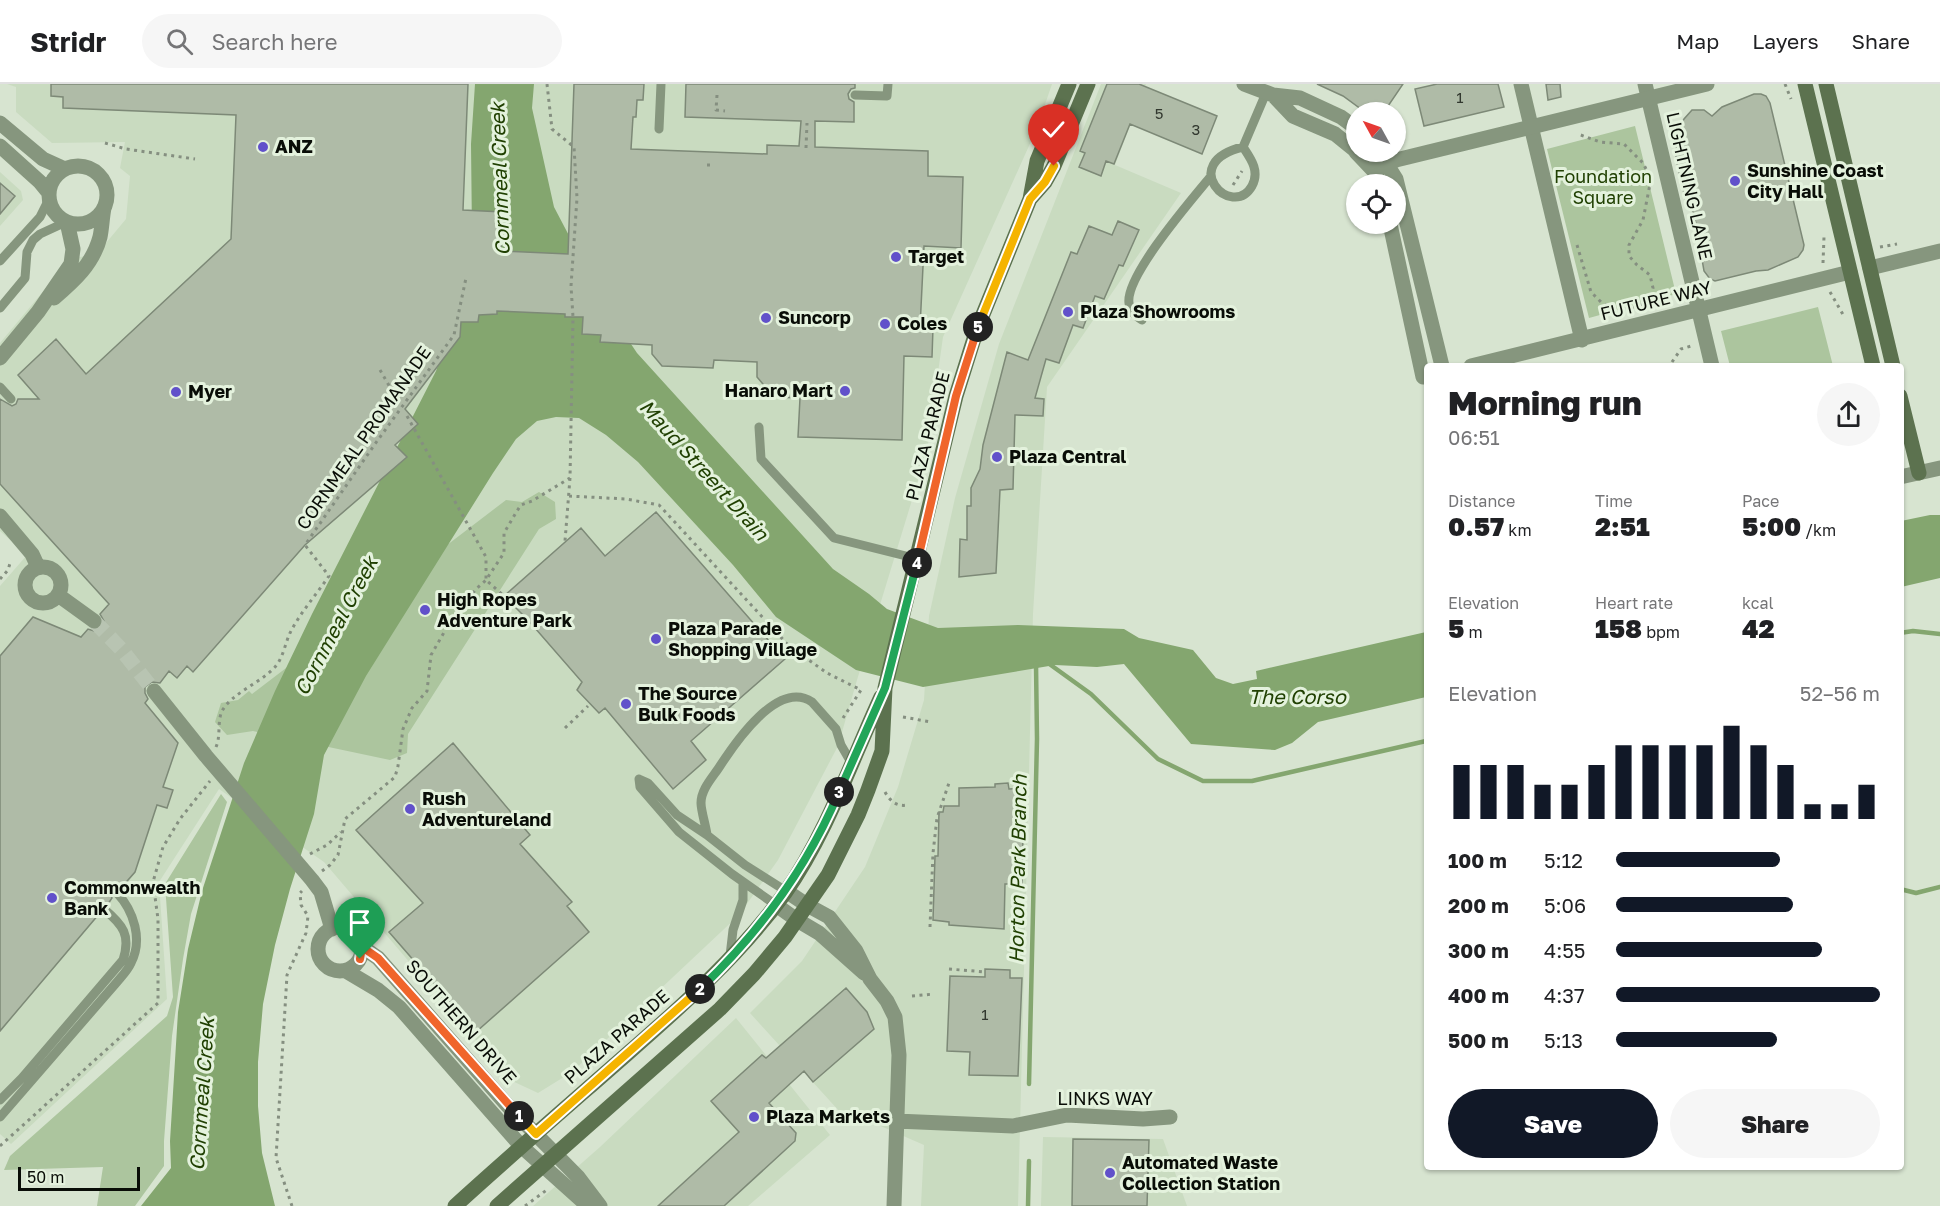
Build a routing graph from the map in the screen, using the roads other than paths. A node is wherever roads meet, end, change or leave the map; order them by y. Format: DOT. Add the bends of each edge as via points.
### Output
graph roads {
  1 [pos="661,84"];
  2 [pos="888,84"];
  3 [pos="1069,84"];
  4 [pos="1088,84"];
  5 [pos="1244,84"];
  6 [pos="1521,84"];
  7 [pos="1707,84"];
  8 [pos="1805,84"];
  9 [pos="1826,84"];
  10 [pos="1272,90"];
  11 [pos="1647,91"];
  12 [pos="855,95"];
  13 [pos="1346,121"];
  14 [pos="0,123"];
  15 [pos="1531,127"];
  16 [pos="659,129"];
  17 [pos="1346,143"];
  18 [pos="0,146"];
  19 [pos="1243,147"];
  20 [pos="1406,152"];
  21 [pos="1365,162"];
  22 [pos="1386,162"];
  23 [pos="65,169"];
  24 [pos="1374,174"];
  25 [pos="1211,176"];
  26 [pos="49,196"];
  27 [pos="1030,199"];
  28 [pos="104,208"];
  29 [pos="66,222"];
  30 [pos="1392,234"];
  31 [pos="1940,251"];
  32 [pos="0,261"];
  33 [pos="1870,268"];
  34 [pos="1850,272"];
  35 [pos="0,308"];
  36 [pos="1699,310"];
  37 [pos="38,312"];
  38 [pos="1143,320"];
  39 [pos="1582,340"];
  40 [pos="0,358"];
  41 [pos="1441,363"];
  42 [pos="1485,363"];
  43 [pos="1711,363"];
  44 [pos="1872,363"];
  45 [pos="1892,363"];
  46 [pos="1424,373"];
  47 [pos="0,387"];
  48 [pos="11,399"];
  49 [pos="1904,412"];
  50 [pos="759,427"];
  51 [pos="1940,468"];
  52 [pos="1919,473"];
  53 [pos="1904,476"];
  54 [pos="0,516"];
  55 [pos="918,559"];
  56 [pos="38,567"];
  57 [pos="58,595"];
  58 [pos="94,621"];
  59 [pos="885,688"];
  60 [pos="154,691"];
  61 [pos="852,764"];
  62 [pos="707,835"];
  63 [pos="743,882"];
  64 [pos="786,891"];
  65 [pos="117,893"];
  66 [pos="776,904"];
  67 [pos="807,905"];
  68 [pos="104,909"];
  69 [pos="797,920"];
  70 [pos="332,929"];
  71 [pos="362,947"];
  72 [pos="729,961"];
  73 [pos="346,971"];
  74 [pos="870,979"];
  75 [pos="26,1081"];
  76 [pos="0,1100"];
  77 [pos="0,1117"];
  78 [pos="1170,1117"];
  79 [pos="896,1121"];
  80 [pos="536,1134"];
  81 [pos="521,1146"];
  82 [pos="556,1154"];
  83 [pos="543,1166"];
  84 [pos="455,1206"];
  85 [pos="497,1206"];
  86 [pos="588,1206"];
  87 [pos="600,1206"];
  88 [pos="894,1206"];
  1 -- 16 [label="lane"];
  2 -- 12 [label="lane" via="887,96"];
  3 -- 27 [label="main road, PLAZA PARADE" via="1036,161"];
  4 -- 27 [label="main road, PLAZA PARADE" via="1054,166"];
  5 -- 10 [label="street"];
  6 -- 15 [label="street"];
  7 -- 11 [label="street"];
  8 -- 34 [label="main road"];
  9 -- 33 [label="main road"];
  10 -- 13 [label="street" via="1300,98"];
  10 -- 17 [label="street" via="1293,116"];
  10 -- 19 [label="lane"];
  11 -- 15 [label="street"];
  11 -- 36 [label="street, LIGHTNING LANE"];
  14 -- 23 [label="street" via="43,159"];
  15 -- 20 [label="street"];
  15 -- 39 [label="street"];
  18 -- 26 [label="street" via="40,182"];
  19 -- 25 [label="lane" via="1220,156"];
  19 -- 25 [label="lane" via="1256,169 1250,190 1228,196 1217,189"];
  21 -- 24 [label="street"];
  22 -- 41 [label="street" via="1396,179"];
  23 -- 26 [label="street" via="53,181"];
  23 -- 28 [label="street" via="84,167 99,176 106,191"];
  25 -- 38 [label="lane" via="1134,280 1129,303 1133,314"];
  26 -- 29 [label="street" via="54,212"];
  26 -- 32 [label="lane" via="40,217"];
  27 -- 55 [label="main road, PLAZA PARADE" via="977,329 956,396"];
  28 -- 29 [label="street" via="88,222"];
  28 -- 37 [label="street" via="97,247 86,267"];
  29 -- 35 [label="lane" via="33,240 25,278"];
  29 -- 37 [label="street" via="73,258"];
  30 -- 46 [label="street"];
  31 -- 33 [label="street"];
  33 -- 45 [label="main road"];
  34 -- 36 [label="street, FUTURE WAY"];
  34 -- 44 [label="main road"];
  36 -- 39 [label="street, FUTURE WAY"];
  36 -- 43 [label="street, LIGHTNING LANE"];
  37 -- 40 [label="street"];
  39 -- 42 [label="street, FUTURE WAY"];
  47 -- 48 [label="lane"];
  49 -- 52 [label="main road"];
  50 -- 55 [label="lane" via="762,459 834,538"];
  51 -- 52 [label="street"];
  52 -- 53 [label="street"];
  54 -- 56 [label="street"];
  55 -- 59 [label="main road, PLAZA PARADE"];
  56 -- 57 [label="street" via="57,573 61,584"];
  56 -- 57 [label="street" via="25,580 29,597 44,603"];
  57 -- 58 [label="street"];
  59 -- 61 [label="main road, PLAZA PARADE"];
  59 -- 67 [label="main road, PLAZA PARADE" via="882,751 868,790 828,875"];
  60 -- 70 [label="street" via="321,892"];
  61 -- 62 [label="lane" via="836,729 812,702 784,699 766,709 734,743 708,782 701,802"];
  61 -- 64 [label="main road, PLAZA PARADE" via="827,819"];
  62 -- 63 [label="lane" via="677,815 648,783 639,779 640,787 679,832"];
  62 -- 64 [label="lane"];
  63 -- 66 [label="lane"];
  63 -- 72 [label="lane" via="743,900 733,930"];
  64 -- 66 [label="main road, PLAZA PARADE"];
  64 -- 67 [label="street"];
  65 -- 75 [label="lane" via="134,924 137,944 132,962"];
  66 -- 69 [label="street"];
  66 -- 72 [label="main road, PLAZA PARADE"];
  67 -- 69 [label="main road, PLAZA PARADE"];
  67 -- 74 [label="street" via="829,917 856,951"];
  68 -- 75 [label="lane" via="125,932 123,960"];
  69 -- 74 [label="street" via="819,933"];
  69 -- 82 [label="main road, PLAZA PARADE" via="720,1009"];
  70 -- 71 [label="street" via="352,930"];
  70 -- 73 [label="street" via="319,945 321,960 331,970"];
  71 -- 73 [label="street" via="360,959"];
  71 -- 80 [label="street, SOUTHERN DRIVE" via="378,958"];
  72 -- 80 [label="main road, PLAZA PARADE"];
  73 -- 81 [label="street, SOUTHERN DRIVE" via="399,1007"];
  74 -- 79 [label="street" via="895,1017 899,1054"];
  75 -- 76 [label="lane"];
  75 -- 77 [label="lane"];
  78 -- 79 [label="street, LINKS WAY" via="1067,1115 1013,1126"];
  79 -- 88 [label="street"];
  80 -- 81 [label="main road, PLAZA PARADE"];
  80 -- 82 [label="street, SOUTHERN DRIVE"];
  81 -- 83 [label="street, SOUTHERN DRIVE"];
  81 -- 84 [label="main road, PLAZA PARADE"];
  82 -- 83 [label="main road, PLAZA PARADE"];
  82 -- 87 [label="street, SOUTHERN DRIVE"];
  83 -- 85 [label="main road, PLAZA PARADE"];
  83 -- 86 [label="street, SOUTHERN DRIVE"];
}
